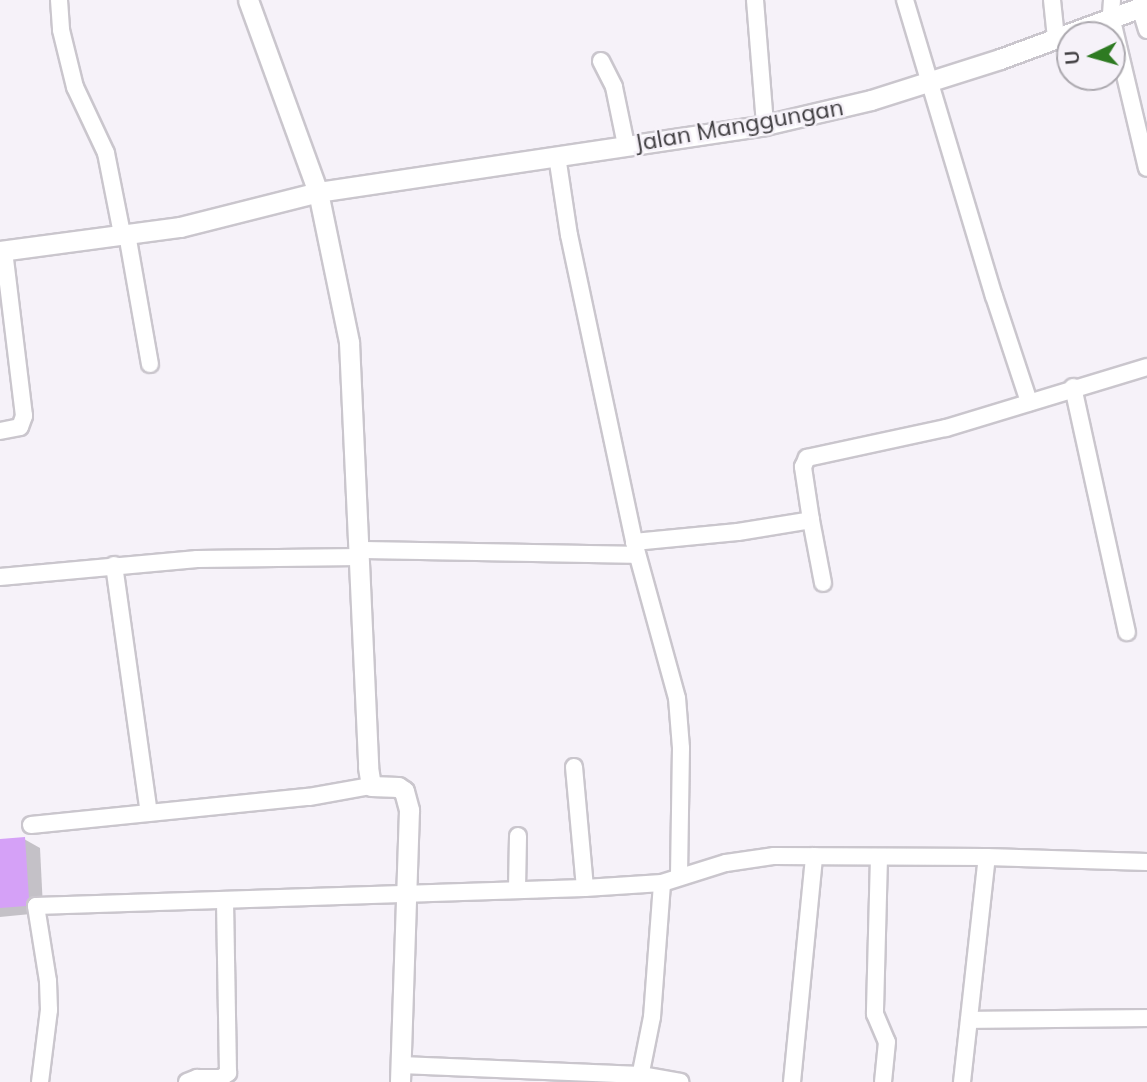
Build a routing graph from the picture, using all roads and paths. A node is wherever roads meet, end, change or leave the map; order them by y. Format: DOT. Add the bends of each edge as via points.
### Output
graph roads {
  1 [pos="59,0"];
  2 [pos="248,0"];
  3 [pos="755,0"];
  4 [pos="905,0"];
  5 [pos="1052,0"];
  6 [pos="1143,6"];
  7 [pos="1111,8"];
  8 [pos="1086,21"];
  9 [pos="1147,30"];
  10 [pos="1056,37"];
  11 [pos="601,61"];
  12 [pos="929,81"];
  13 [pos="765,125"];
  14 [pos="626,145"];
  15 [pos="557,156"];
  16 [pos="1147,168"];
  17 [pos="318,192"];
  18 [pos="124,234"];
  19 [pos="2,250"];
  20 [pos="150,364"];
  21 [pos="1147,366"];
  22 [pos="1073,387"];
  23 [pos="1029,402"];
  24 [pos="0,431"];
  25 [pos="811,520"];
  26 [pos="636,549"];
  27 [pos="359,554"];
  28 [pos="114,565"];
  29 [pos="0,577"];
  30 [pos="823,583"];
  31 [pos="1128,632"];
  32 [pos="574,767"];
  33 [pos="371,786"];
  34 [pos="149,813"];
  35 [pos="31,825"];
  36 [pos="518,836"];
  37 [pos="814,856"];
  38 [pos="879,857"];
  39 [pos="987,857"];
  40 [pos="1147,862"];
  41 [pos="679,876"];
  42 [pos="662,883"];
  43 [pos="584,888"];
  44 [pos="517,889"];
  45 [pos="406,891"];
  46 [pos="225,901"];
  47 [pos="1147,1018"];
  48 [pos="969,1020"];
  49 [pos="400,1073"];
  50 [pos="640,1079"];
  51 [pos="40,1082"];
  52 [pos="187,1082"];
  53 [pos="680,1082"];
  54 [pos="792,1082"];
  55 [pos="883,1082"];
  56 [pos="962,1082"];
  1 -- 18 [label="street" via="75,87 106,153"];
  2 -- 17 [label="street"];
  3 -- 13 [label="street"];
  4 -- 12 [label="street"];
  5 -- 10 [label="street"];
  6 -- 7 [label="street, Jalan Manggungan"];
  6 -- 9 [label="street"];
  7 -- 8 [label="street, Jalan Manggungan"];
  7 -- 16 [label="street"];
  10 -- 12 [label="street, Jalan Manggungan"];
  11 -- 14 [label="street" via="614,87"];
  12 -- 13 [label="street, Jalan Manggungan"];
  12 -- 23 [label="street"];
  13 -- 14 [label="street, Jalan Manggungan"];
  14 -- 15 [label="street, Jalan Manggungan"];
  15 -- 17 [label="street, Jalan Manggungan"];
  15 -- 26 [label="street" via="569,235"];
  17 -- 18 [label="street, Jalan Manggungan" via="214,219"];
  17 -- 27 [label="street" via="349,342"];
  18 -- 19 [label="street, Jalan Manggungan"];
  18 -- 20 [label="street"];
  19 -- 24 [label="street" via="24,416 20,428"];
  21 -- 22 [label="street"];
  22 -- 23 [label="street"];
  22 -- 31 [label="street"];
  23 -- 25 [label="street" via="946,428 807,458 803,467"];
  25 -- 26 [label="street"];
  25 -- 30 [label="street"];
  26 -- 27 [label="street"];
  26 -- 41 [label="street" via="680,718"];
  27 -- 28 [label="street"];
  27 -- 33 [label="street"];
  28 -- 29 [label="street"];
  28 -- 34 [label="street"];
  32 -- 43 [label="street"];
  33 -- 34 [label="street"];
  33 -- 45 [label="street" via="398,787 408,800"];
  34 -- 35 [label="street"];
  36 -- 44 [label="street"];
  37 -- 38 [label="street"];
  37 -- 41 [label="street" via="747,858"];
  37 -- 54 [label="street"];
  38 -- 39 [label="street"];
  38 -- 55 [label="street" via="875,1014 887,1042"];
  39 -- 40 [label="street"];
  39 -- 48 [label="street"];
  41 -- 42 [label="street"];
  42 -- 43 [label="street"];
  42 -- 50 [label="street" via="652,1017"];
  43 -- 44 [label="street"];
  44 -- 45 [label="street"];
  45 -- 46 [label="street"];
  45 -- 49 [label="street"];
  46 -- 51 [label="street" via="36,906 49,1010"];
  46 -- 52 [label="street" via="228,1073"];
  47 -- 48 [label="street"];
  48 -- 56 [label="street"];
  49 -- 50 [label="street"];
  50 -- 53 [label="street"];
}
